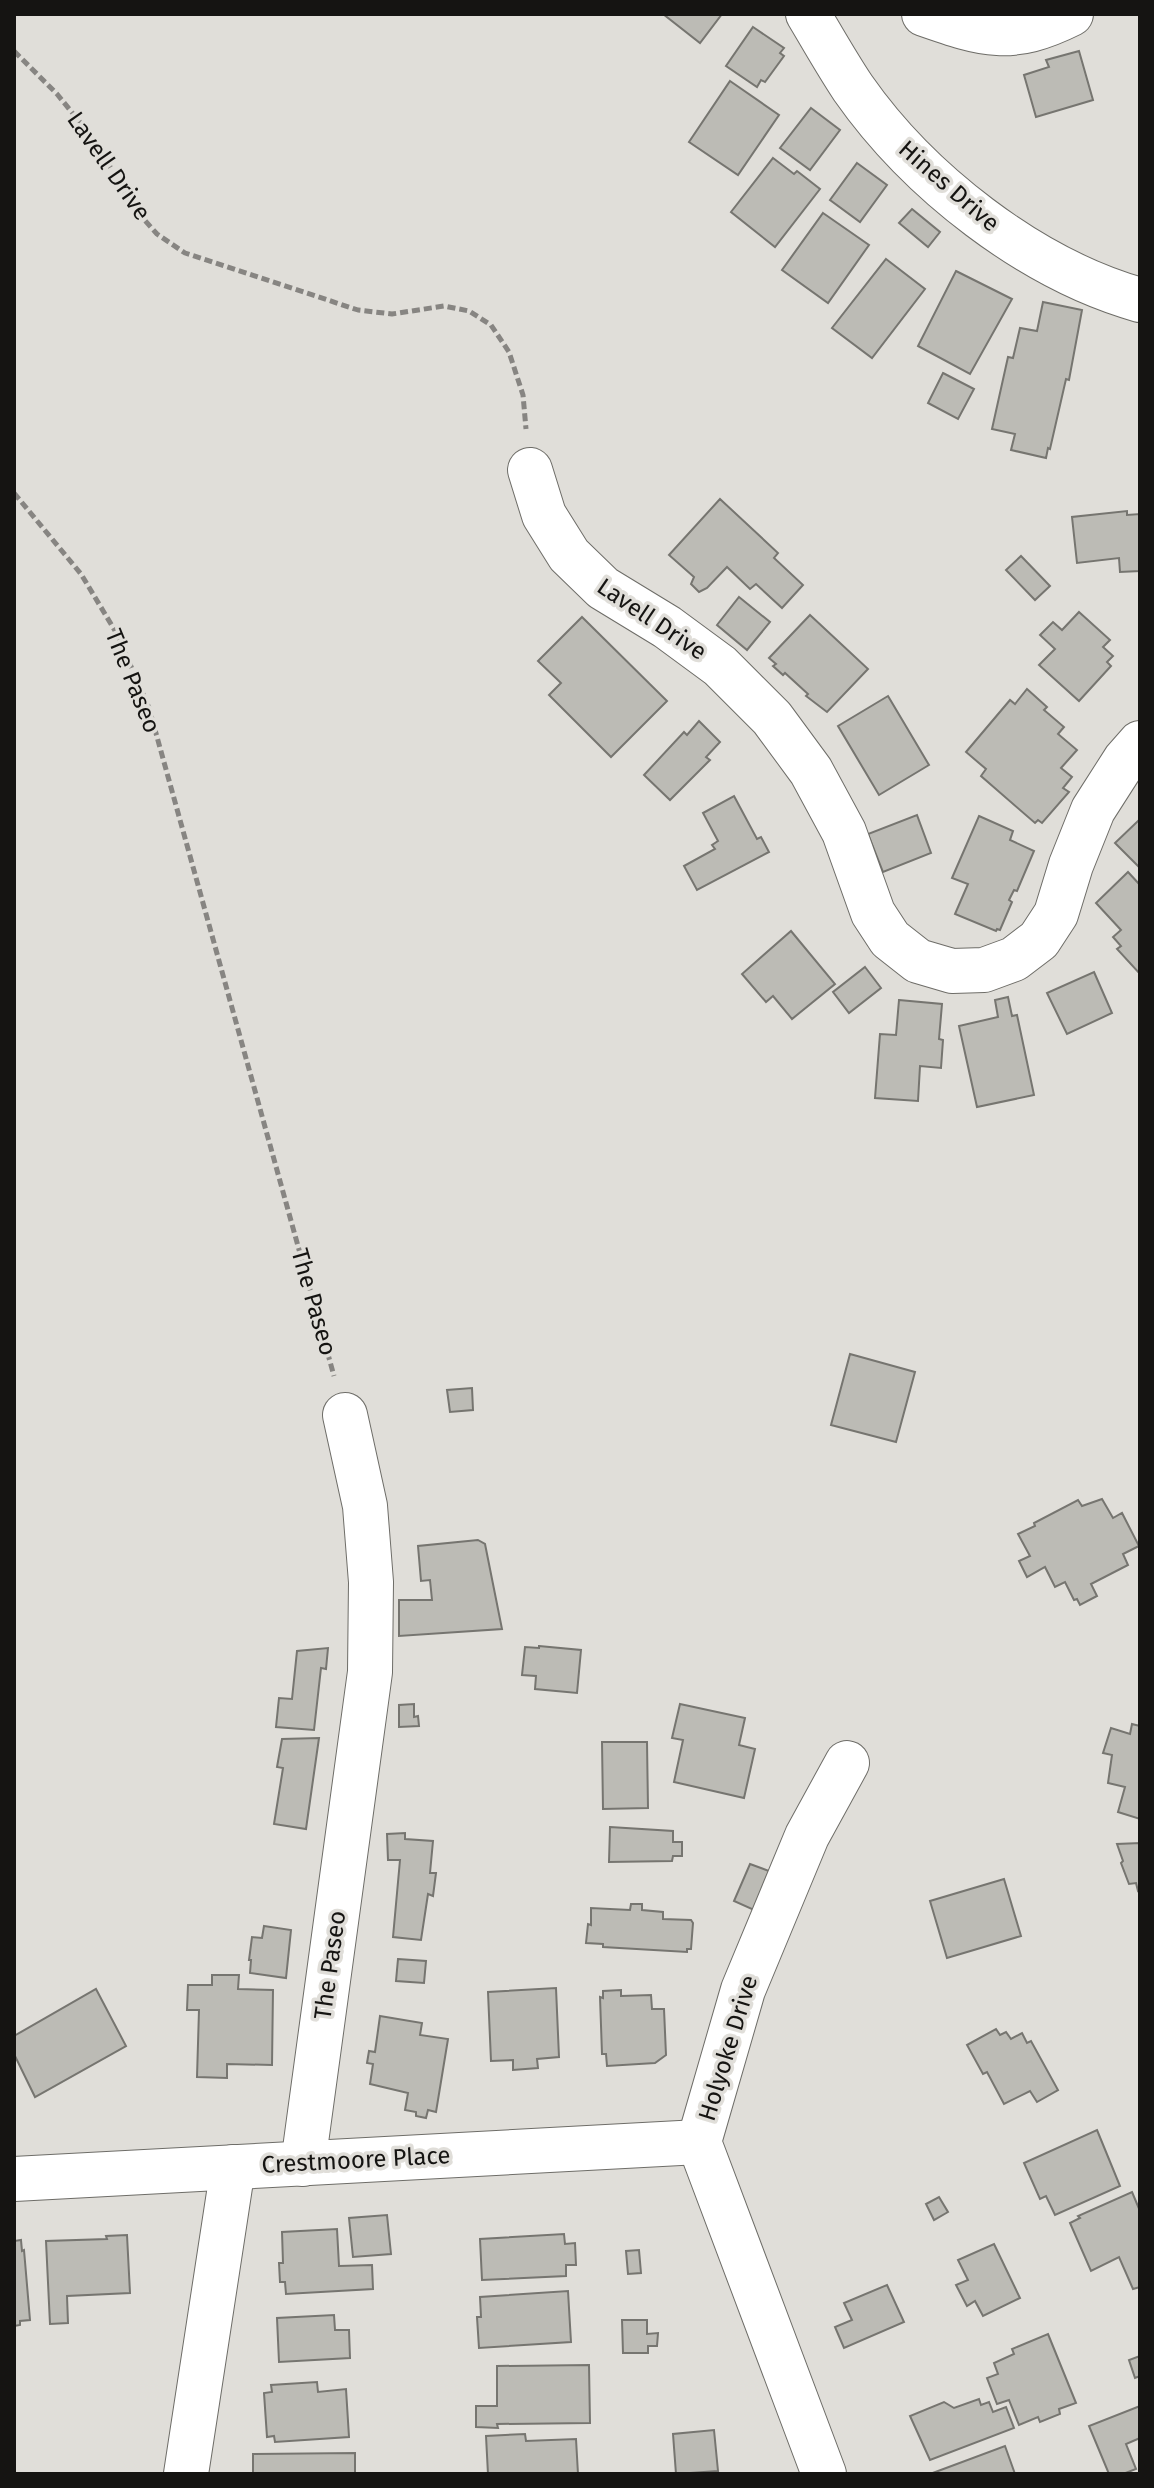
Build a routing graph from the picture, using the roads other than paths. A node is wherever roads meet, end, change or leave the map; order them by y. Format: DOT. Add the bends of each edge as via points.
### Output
graph roads {
  1 [pos="808,14"];
  2 [pos="924,14"];
  3 [pos="1071,14"];
  4 [pos="1140,300"];
  5 [pos="530,470"];
  6 [pos="1140,743"];
  7 [pos="345,1415"];
  8 [pos="847,1763"];
  9 [pos="699,2142"];
  10 [pos="303,2164"];
  11 [pos="233,2167"];
  12 [pos="14,2179"];
  13 [pos="186,2474"];
  14 [pos="824,2474"];
  1 -- 4 [label="street, Hines Drive" via="855,90 898,144 947,191 1001,233 1061,268"];
  2 -- 3 [label="street" via="975,32 1011,34 1044,28"];
  5 -- 6 [label="street, Lavell Drive" via="544,515 569,555 603,588 720,666 772,718 811,771 844,832 873,913 890,939 918,961 952,971 984,970 1014,959 1039,940 1056,914 1093,810"];
  7 -- 10 [label="street, The Paseo" via="365,1506 370,1672"];
  8 -- 9 [label="street, Holyoke Drive" via="807,1836 743,1990"];
  9 -- 10 [label="street, Crestmoore Place"];
  9 -- 14 [label="street, Holyoke Drive"];
  10 -- 11 [label="street, Crestmoore Place"];
  11 -- 12 [label="street, Crestmoore Place"];
  11 -- 13 [label="street"];
}
